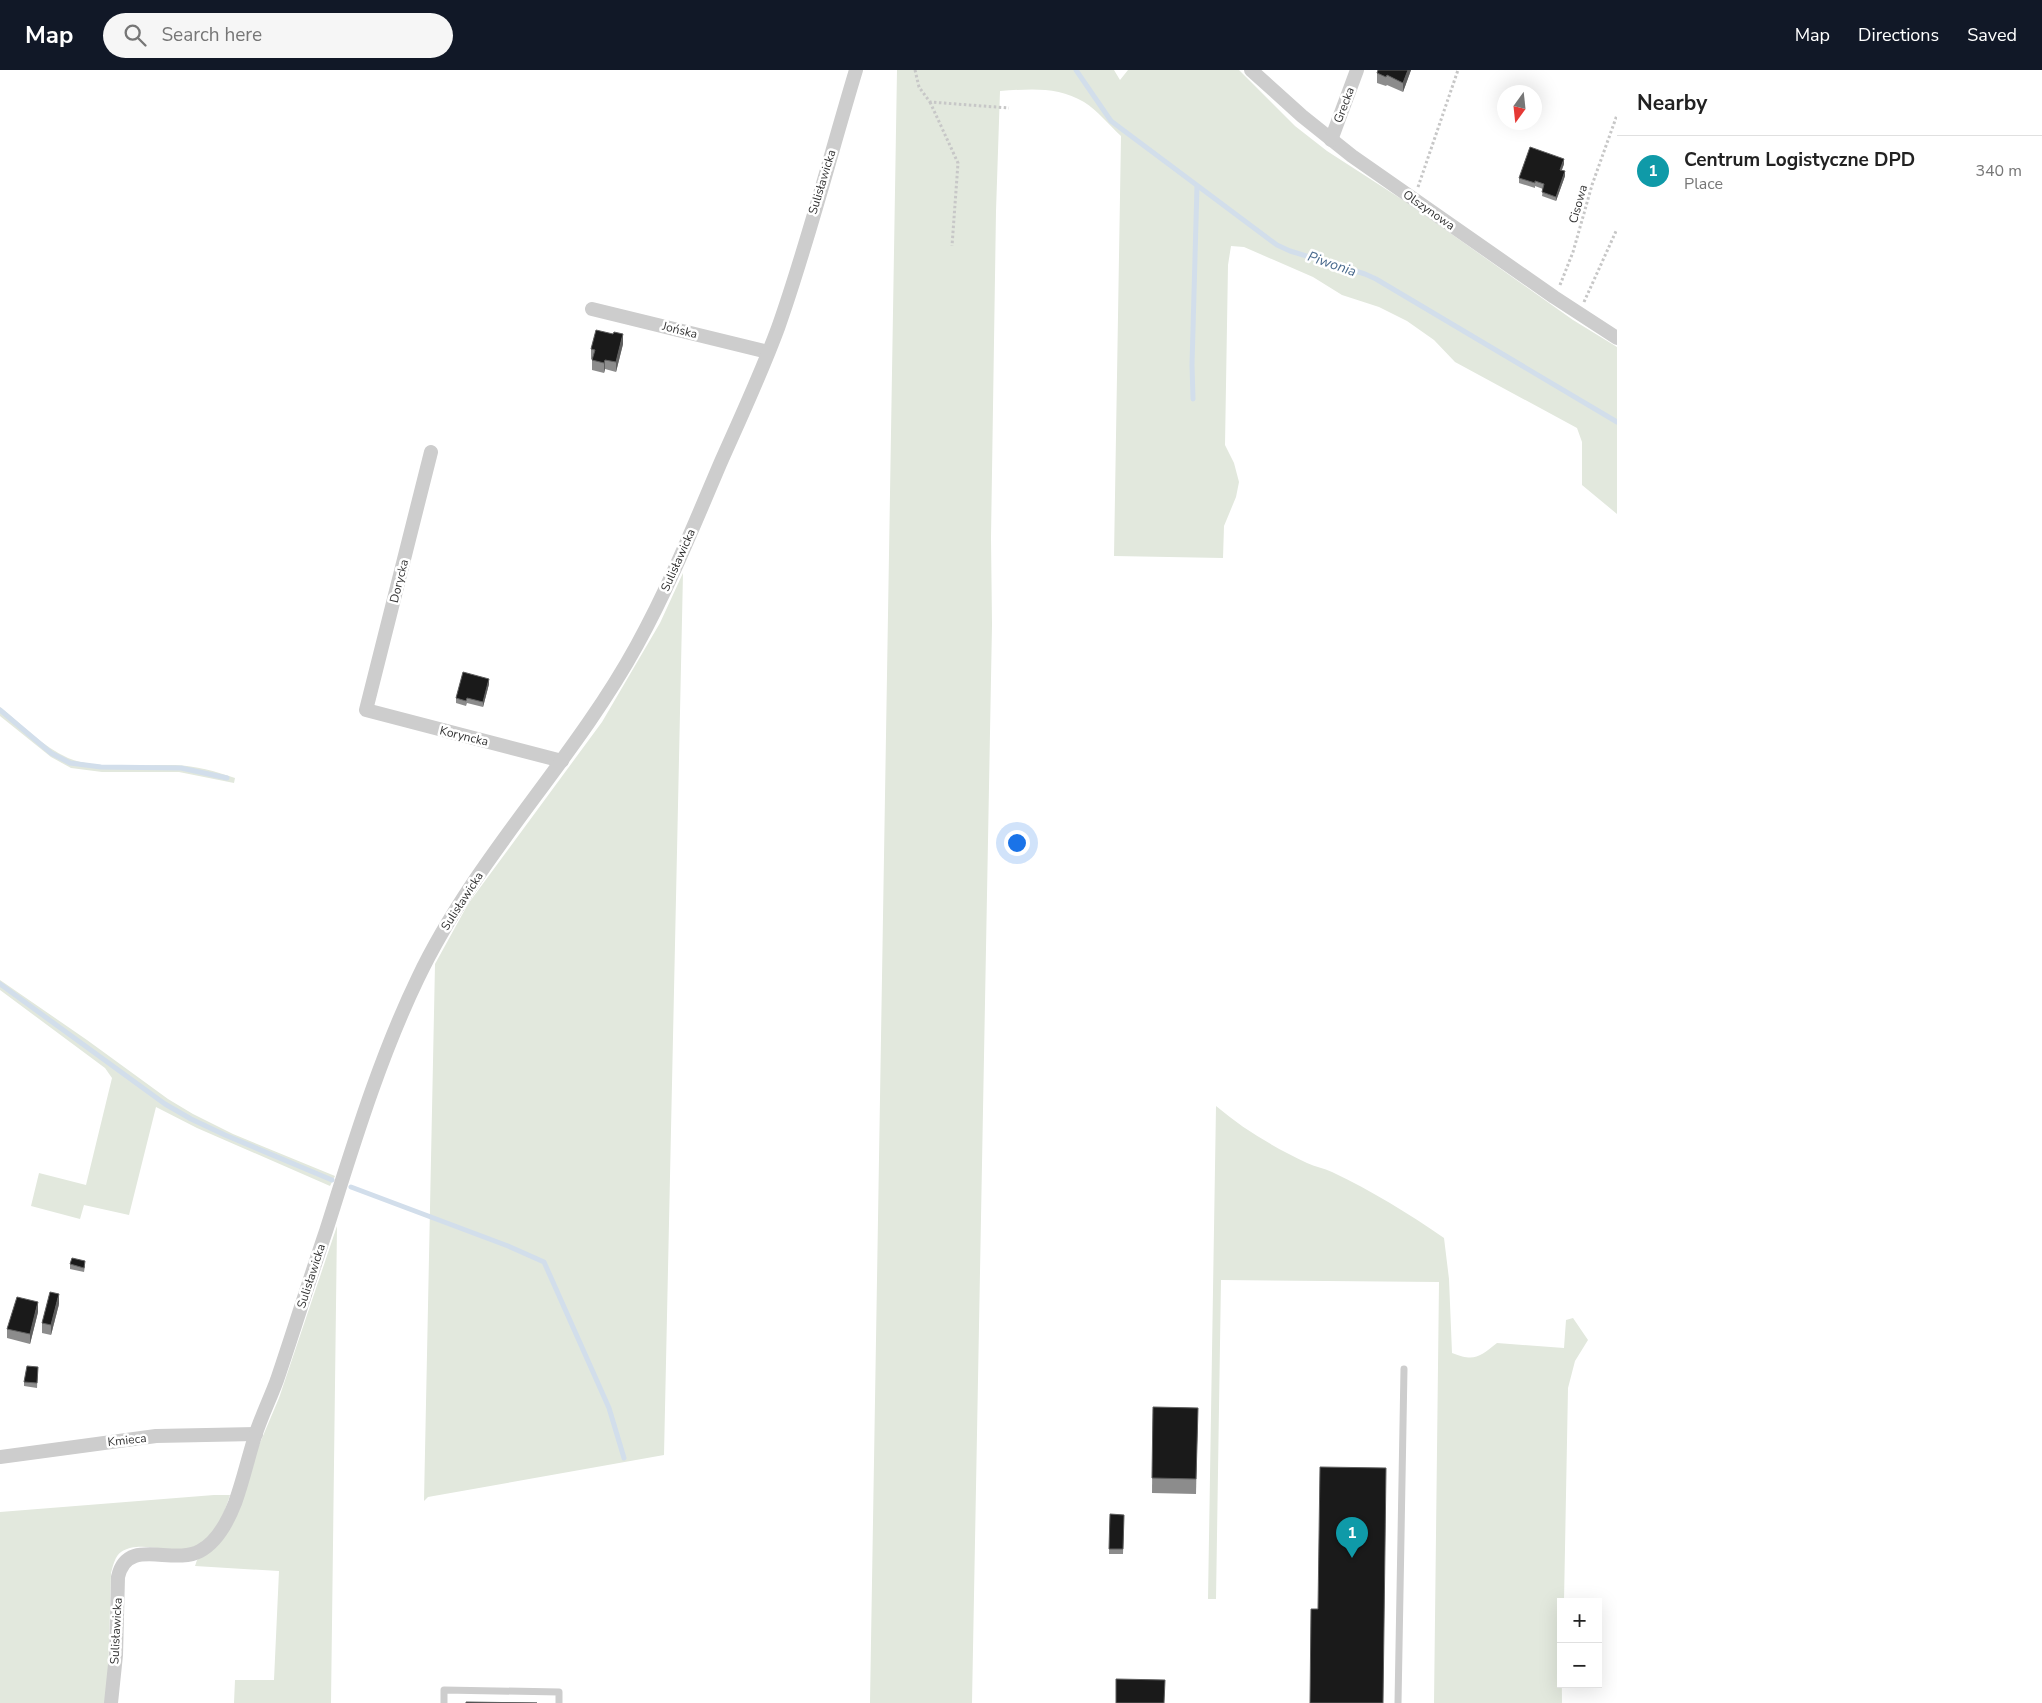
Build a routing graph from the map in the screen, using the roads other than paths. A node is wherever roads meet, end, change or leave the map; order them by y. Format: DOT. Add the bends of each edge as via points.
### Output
graph roads {
  1 [pos="856,70"];
  2 [pos="1251,70"];
  3 [pos="1357,70"];
  4 [pos="1331,140"];
  5 [pos="592,309"];
  6 [pos="1617,338"];
  7 [pos="768,352"];
  8 [pos="431,452"];
  9 [pos="366,710"];
  10 [pos="562,761"];
  11 [pos="1404,1369"];
  12 [pos="256,1434"];
  13 [pos="0,1456"];
  14 [pos="110,1703"];
  15 [pos="444,1703"];
  16 [pos="559,1703"];
  17 [pos="1398,1703"];
  1 -- 7 [label="street, Sulisławicka" via="787,300"];
  2 -- 4 [label="street, Olszynowa"];
  3 -- 4 [label="street, Grecka"];
  4 -- 6 [label="street, Olszynowa"];
  5 -- 7 [label="street, Jońska"];
  7 -- 10 [label="street, Sulisławicka" via="654,612 616,681"];
  8 -- 9 [label="street, Dorycka"];
  9 -- 10 [label="street, Koryncka"];
  10 -- 12 [label="street, Sulisławicka" via="448,920 415,983 364,1112 279,1374"];
  11 -- 17 [label="lane"];
  12 -- 13 [label="street, Kmieca" via="156,1436"];
  12 -- 14 [label="street, Sulisławicka" via="234,1507 207,1546 188,1555 138,1554 129,1557 120,1568"];
  15 -- 16 [label="lane" via="444,1690 560,1692"];
}
